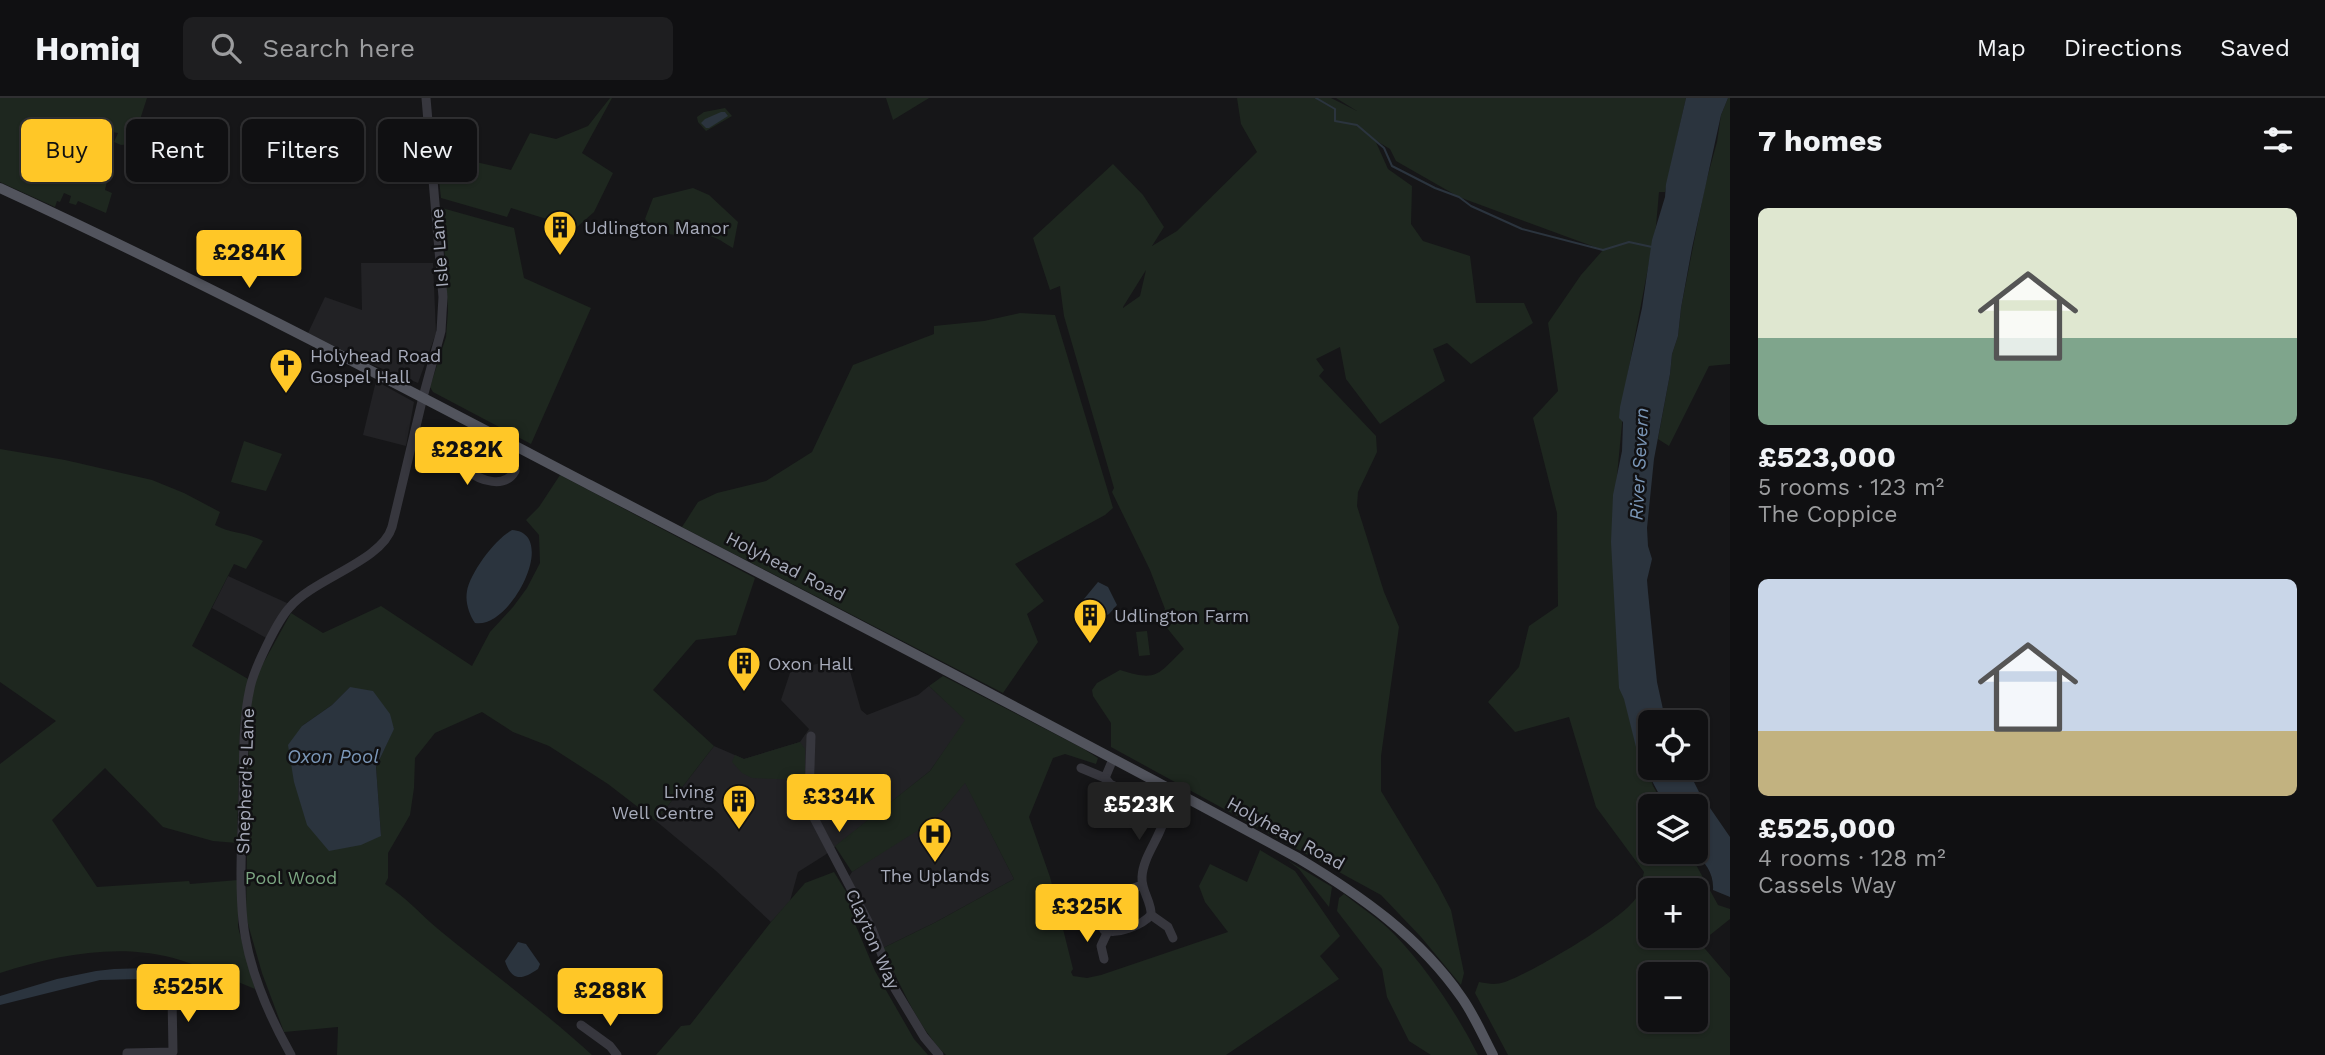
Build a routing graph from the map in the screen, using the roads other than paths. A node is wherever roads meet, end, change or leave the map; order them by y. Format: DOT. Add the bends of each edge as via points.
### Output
graph roads {
  1 [pos="426,98"];
  2 [pos="0,188"];
  3 [pos="423,397"];
  4 [pos="415,432"];
  5 [pos="515,477"];
  6 [pos="811,736"];
  7 [pos="1112,759"];
  8 [pos="1081,768"];
  9 [pos="1105,778"];
  10 [pos="1142,885"];
  11 [pos="1151,915"];
  12 [pos="1108,931"];
  13 [pos="1173,938"];
  14 [pos="1104,959"];
  15 [pos="172,996"];
  16 [pos="581,1025"];
  17 [pos="127,1054"];
  18 [pos="291,1055"];
  19 [pos="617,1055"];
  20 [pos="939,1055"];
  21 [pos="1493,1055"];
  1 -- 3 [label="street, Isle Lane" via="443,297 441,331"];
  2 -- 3 [label="main road, Holyhead Road" via="190,277"];
  3 -- 4 [label="street, Shepherd's Lane"];
  3 -- 7 [label="main road, Holyhead Road"];
  4 -- 5 [label="street" via="440,440 467,470 488,481"];
  4 -- 18 [label="street, Shepherd's Lane" via="387,539 376,551 307,591 288,609 250,686 244,724 243,922 255,975"];
  6 -- 20 [label="street, Clayton Way" via="809,798 814,818 872,929 895,989"];
  7 -- 9 [label="street"];
  7 -- 21 [label="main road, Holyhead Road" via="1298,858 1388,918 1430,958 1462,998"];
  8 -- 9 [label="street"];
  9 -- 10 [label="street" via="1154,804 1163,816"];
  10 -- 11 [label="street"];
  10 -- 12 [label="street" via="1098,904 1097,912"];
  11 -- 12 [label="street" via="1120,931"];
  11 -- 13 [label="street" via="1168,927"];
  12 -- 14 [label="street" via="1101,946"];
  15 -- 17 [label="street" via="173,1052"];
  16 -- 19 [label="street"];
}
